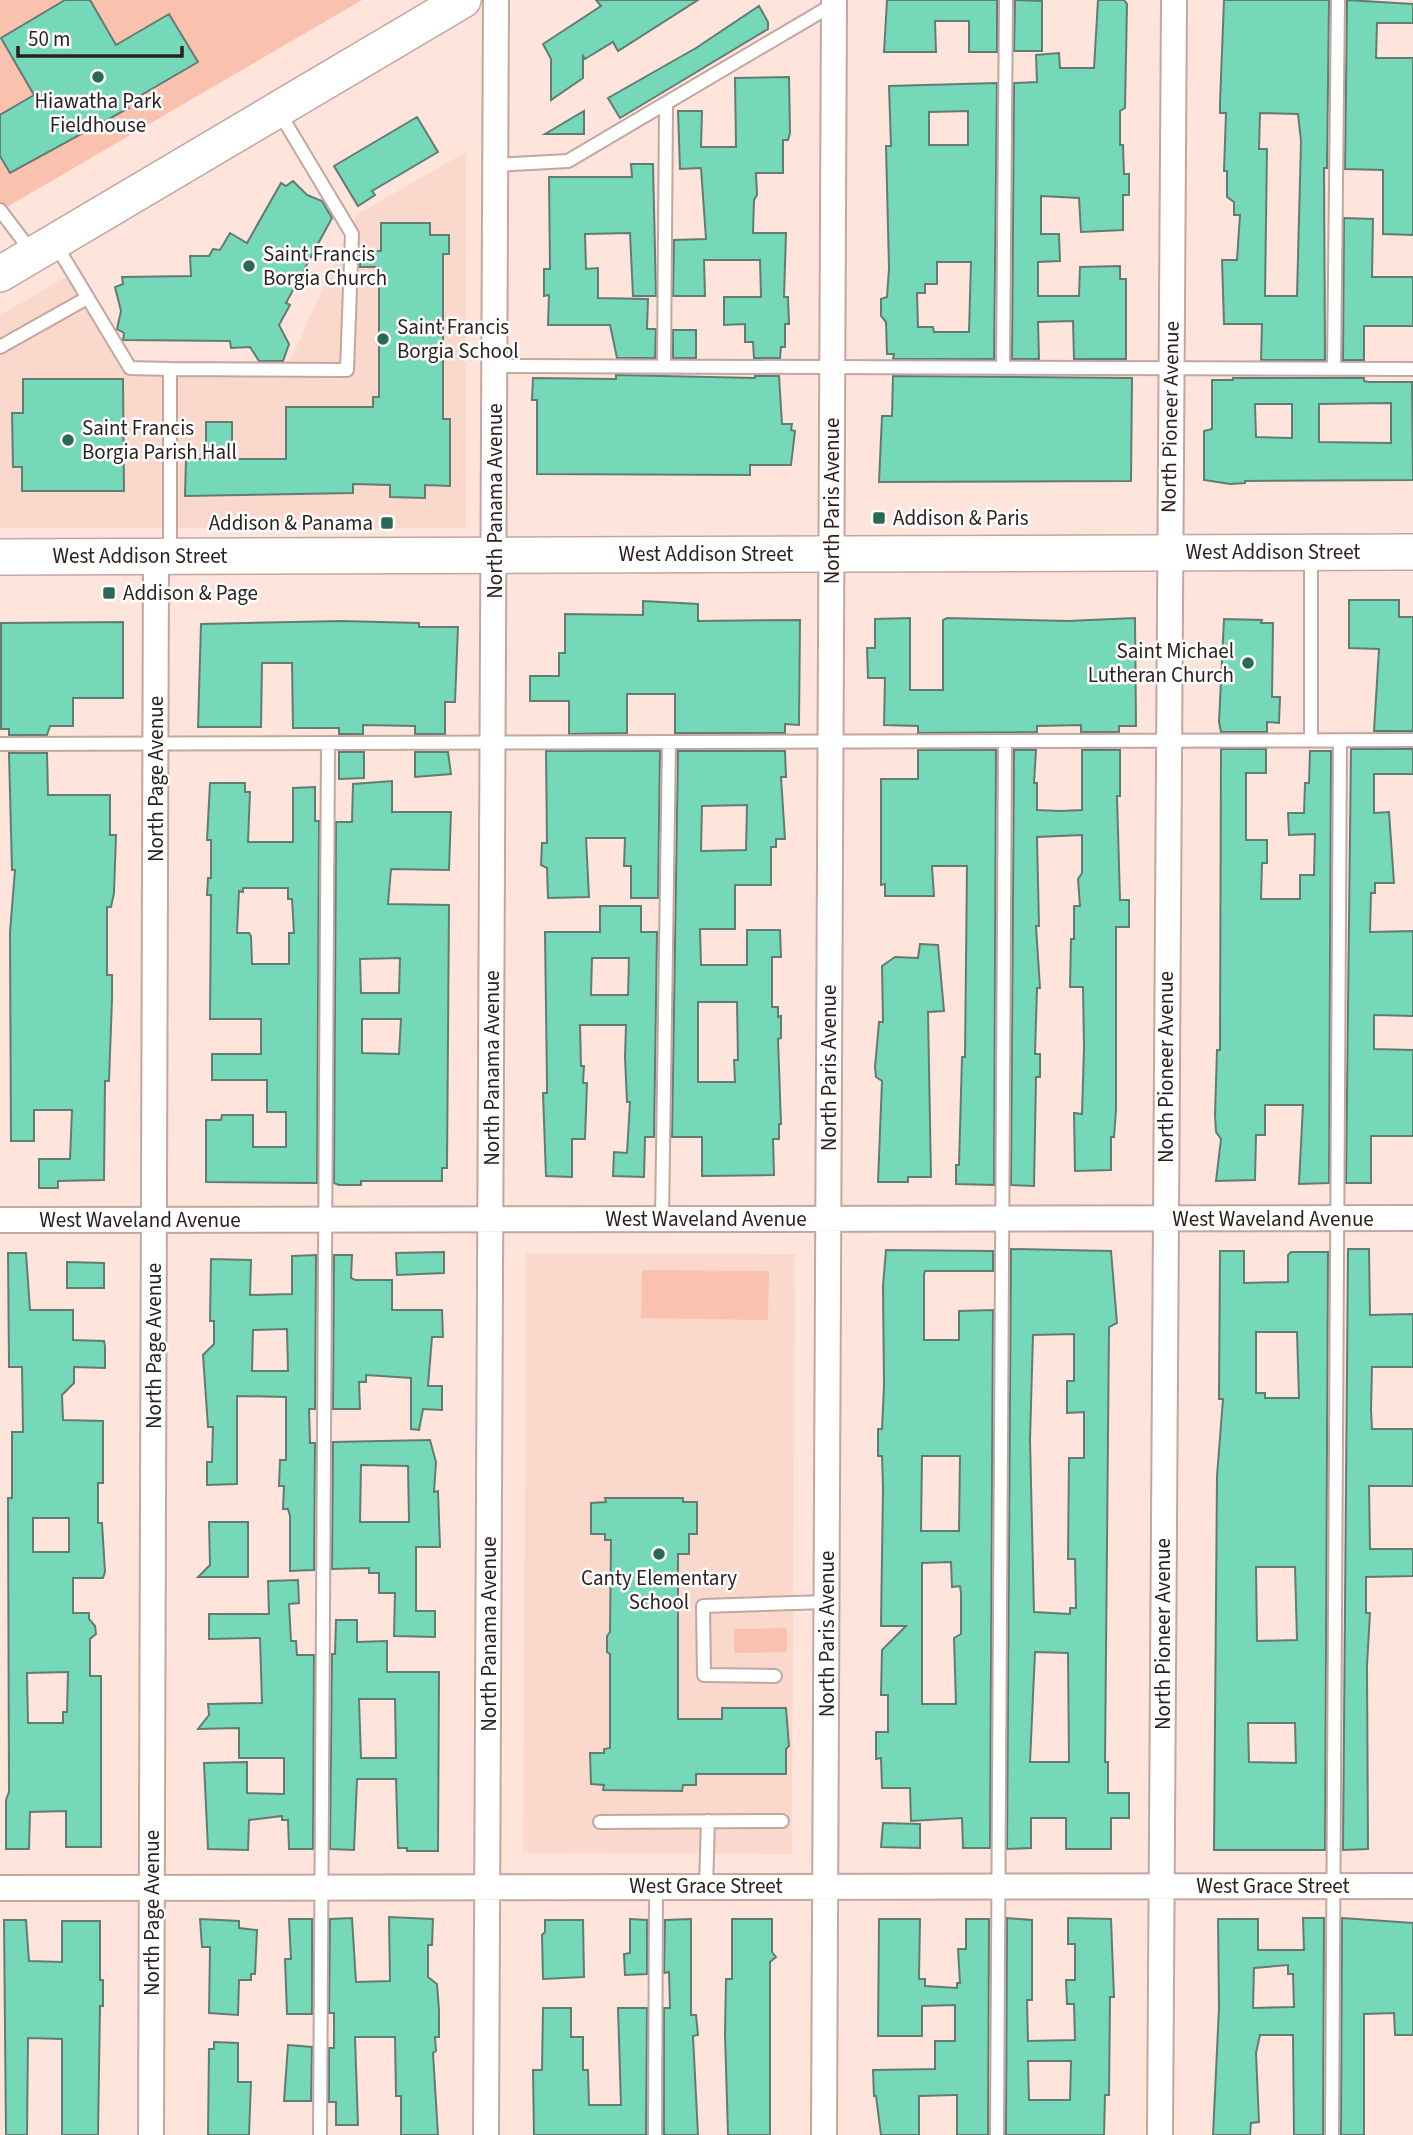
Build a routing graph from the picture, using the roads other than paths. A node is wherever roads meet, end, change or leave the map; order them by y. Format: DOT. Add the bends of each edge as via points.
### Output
graph roads {
  1 [pos="463,0"];
  2 [pos="496,0"];
  3 [pos="1006,0"];
  4 [pos="1174,0"];
  5 [pos="1338,0"];
  6 [pos="834,2"];
  7 [pos="666,104"];
  8 [pos="278,110"];
  9 [pos="496,165"];
  10 [pos="0,211"];
  11 [pos="44,248"];
  12 [pos="0,274"];
  13 [pos="87,298"];
  14 [pos="0,347"];
  15 [pos="495,366"];
  16 [pos="664,367"];
  17 [pos="833,367"];
  18 [pos="1003,368"];
  19 [pos="1170,368"];
  20 [pos="170,369"];
  21 [pos="1334,369"];
  22 [pos="1413,369"];
  23 [pos="1311,552"];
  24 [pos="1413,552"];
  25 [pos="1169,553"];
  26 [pos="495,554"];
  27 [pos="832,554"];
  28 [pos="163,556"];
  29 [pos="0,557"];
  30 [pos="1311,740"];
  31 [pos="1413,740"];
  32 [pos="1005,741"];
  33 [pos="1167,741"];
  34 [pos="1340,741"];
  35 [pos="831,742"];
  36 [pos="328,743"];
  37 [pos="494,743"];
  38 [pos="668,743"];
  39 [pos="0,744"];
  40 [pos="156,744"];
  41 [pos="1413,1218"];
  42 [pos="662,1219"];
  43 [pos="829,1219"];
  44 [pos="1004,1219"];
  45 [pos="1165,1219"];
  46 [pos="1337,1219"];
  47 [pos="0,1220"];
  48 [pos="154,1220"];
  49 [pos="327,1220"];
  50 [pos="491,1220"];
  51 [pos="827,1602"];
  52 [pos="775,1676"];
  53 [pos="708,1821"];
  54 [pos="782,1821"];
  55 [pos="600,1822"];
  56 [pos="706,1886"];
  57 [pos="825,1886"];
  58 [pos="998,1886"];
  59 [pos="1161,1886"];
  60 [pos="1333,1886"];
  61 [pos="1413,1886"];
  62 [pos="152,1887"];
  63 [pos="320,1887"];
  64 [pos="487,1887"];
  65 [pos="656,1887"];
  66 [pos="0,1888"];
  67 [pos="151,2135"];
  68 [pos="320,2135"];
  69 [pos="486,2135"];
  70 [pos="655,2135"];
  71 [pos="824,2135"];
  72 [pos="997,2135"];
  73 [pos="1160,2135"];
  74 [pos="1332,2135"];
  1 -- 8 [label="street"];
  2 -- 9 [label="street, North Panama Avenue"];
  3 -- 18 [label="lane"];
  4 -- 19 [label="street, North Pioneer Avenue"];
  5 -- 21 [label="lane"];
  6 -- 7 [label="lane"];
  6 -- 17 [label="street, North Paris Avenue"];
  7 -- 9 [label="lane" via="568,161"];
  7 -- 16 [label="lane"];
  8 -- 11 [label="street"];
  8 -- 20 [label="lane" via="352,234 347,370"];
  9 -- 15 [label="street, North Panama Avenue"];
  10 -- 11 [label="lane"];
  11 -- 12 [label="street"];
  11 -- 13 [label="lane"];
  13 -- 14 [label="lane"];
  13 -- 20 [label="lane" via="130,368"];
  15 -- 16 [label="lane"];
  15 -- 26 [label="street, North Panama Avenue"];
  16 -- 17 [label="lane"];
  17 -- 18 [label="lane"];
  17 -- 27 [label="street, North Paris Avenue"];
  18 -- 19 [label="lane"];
  19 -- 21 [label="lane"];
  19 -- 25 [label="street, North Pioneer Avenue"];
  20 -- 28 [label="lane"];
  21 -- 22 [label="lane"];
  23 -- 24 [label="street, West Addison Street"];
  23 -- 25 [label="street, West Addison Street"];
  23 -- 30 [label="lane"];
  25 -- 27 [label="street, West Addison Street"];
  25 -- 33 [label="street, North Pioneer Avenue"];
  26 -- 27 [label="street, West Addison Street"];
  26 -- 28 [label="street, West Addison Street"];
  26 -- 37 [label="street, North Panama Avenue"];
  27 -- 35 [label="street, North Paris Avenue"];
  28 -- 29 [label="street, West Addison Street"];
  28 -- 40 [label="street, North Page Avenue"];
  30 -- 33 [label="lane"];
  30 -- 34 [label="lane"];
  31 -- 34 [label="lane"];
  32 -- 33 [label="lane"];
  32 -- 35 [label="lane"];
  32 -- 44 [label="lane"];
  33 -- 45 [label="street, North Pioneer Avenue"];
  34 -- 46 [label="lane"];
  35 -- 38 [label="lane"];
  35 -- 43 [label="street, North Paris Avenue"];
  36 -- 37 [label="lane"];
  36 -- 40 [label="lane"];
  36 -- 49 [label="lane"];
  37 -- 38 [label="lane"];
  37 -- 50 [label="street, North Panama Avenue"];
  38 -- 42 [label="lane"];
  39 -- 40 [label="lane"];
  40 -- 48 [label="street, North Page Avenue"];
  41 -- 46 [label="street, West Waveland Avenue"];
  42 -- 43 [label="street, West Waveland Avenue"];
  42 -- 50 [label="street, West Waveland Avenue"];
  43 -- 44 [label="street, West Waveland Avenue"];
  43 -- 51 [label="street, North Paris Avenue"];
  44 -- 45 [label="street, West Waveland Avenue"];
  44 -- 58 [label="lane"];
  45 -- 46 [label="street, West Waveland Avenue"];
  45 -- 59 [label="street, North Pioneer Avenue"];
  46 -- 60 [label="lane"];
  47 -- 48 [label="street, West Waveland Avenue"];
  48 -- 49 [label="street, West Waveland Avenue"];
  48 -- 62 [label="street, North Page Avenue"];
  49 -- 50 [label="street, West Waveland Avenue"];
  49 -- 63 [label="lane"];
  50 -- 64 [label="street, North Panama Avenue"];
  51 -- 52 [label="lane" via="703,1606 704,1675"];
  51 -- 57 [label="street, North Paris Avenue"];
  53 -- 54 [label="lane"];
  53 -- 55 [label="lane"];
  53 -- 56 [label="lane"];
  56 -- 57 [label="street, West Grace Street"];
  56 -- 65 [label="street, West Grace Street"];
  57 -- 58 [label="street, West Grace Street"];
  57 -- 71 [label="street, North Paris Avenue"];
  58 -- 59 [label="street, West Grace Street"];
  58 -- 72 [label="lane"];
  59 -- 60 [label="street, West Grace Street"];
  59 -- 73 [label="street, North Pioneer Avenue"];
  60 -- 61 [label="street, West Grace Street"];
  60 -- 74 [label="lane"];
  62 -- 63 [label="street, West Grace Street"];
  62 -- 66 [label="street, West Grace Street"];
  62 -- 67 [label="street, North Page Avenue"];
  63 -- 64 [label="street, West Grace Street"];
  63 -- 68 [label="lane"];
  64 -- 65 [label="street, West Grace Street"];
  64 -- 69 [label="street, North Panama Avenue"];
  65 -- 70 [label="lane"];
}
